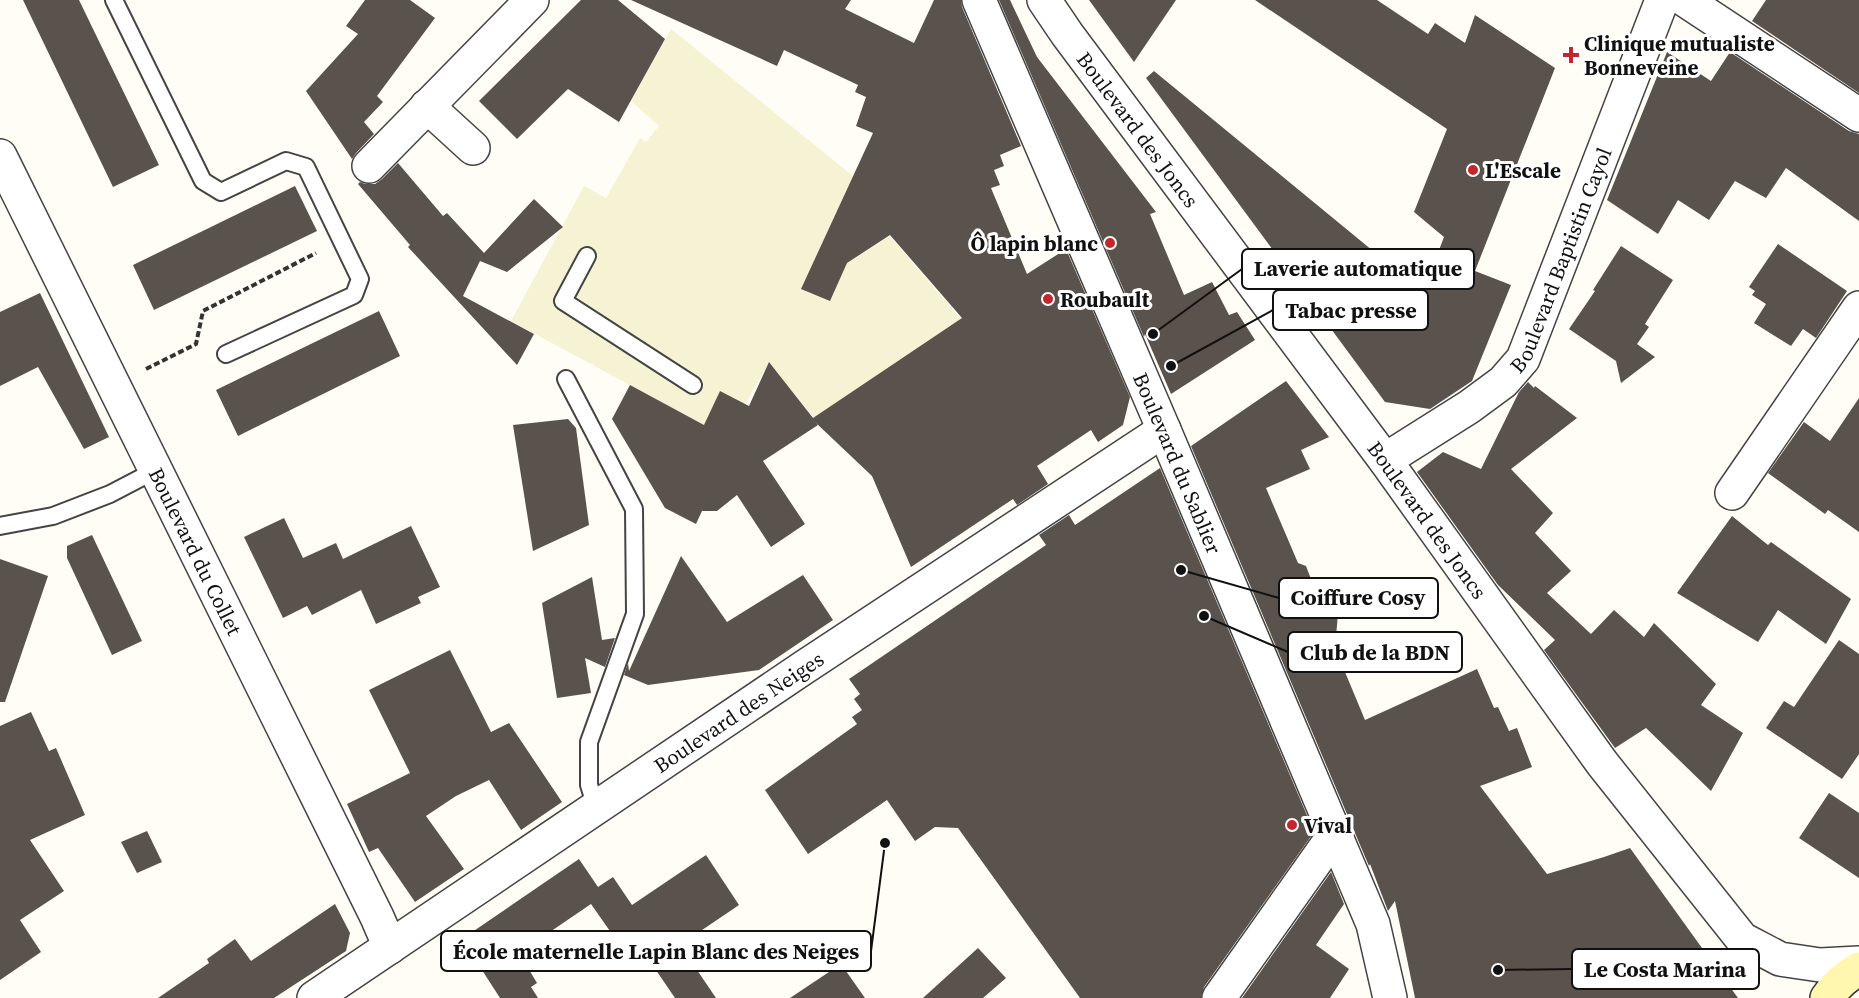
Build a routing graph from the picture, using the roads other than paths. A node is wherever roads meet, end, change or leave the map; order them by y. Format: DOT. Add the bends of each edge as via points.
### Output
graph roads {
  1 [pos="114,0"];
  2 [pos="532,0"];
  3 [pos="979,0"];
  4 [pos="1044,0"];
  5 [pos="1662,0"];
  6 [pos="1685,0"];
  7 [pos="427,106"];
  8 [pos="1859,115"];
  9 [pos="473,148"];
  10 [pos="369,166"];
  11 [pos="3,168"];
  12 [pos="587,256"];
  13 [pos="1859,308"];
  14 [pos="226,354"];
  15 [pos="566,379"];
  16 [pos="693,385"];
  17 [pos="1164,430"];
  18 [pos="1385,460"];
  19 [pos="156,470"];
  20 [pos="1732,493"];
  21 [pos="0,526"];
  22 [pos="596,807"];
  23 [pos="1335,834"];
  24 [pos="390,946"];
  25 [pos="1859,963"];
  26 [pos="1859,969"];
  27 [pos="314,998"];
  28 [pos="1219,998"];
  29 [pos="1390,998"];
  30 [pos="1827,998"];
  1 -- 14 [label="lane" via="203,181 221,192 286,161 306,167 360,279 354,295"];
  2 -- 7 [label="street"];
  3 -- 17 [label="street, Boulevard du Sablier"];
  4 -- 18 [label="street, Boulevard des Joncs"];
  5 -- 18 [label="street, Boulevard Baptistin Cayol" via="1523,359 1503,382 1469,407"];
  6 -- 8 [label="street"];
  7 -- 9 [label="street"];
  7 -- 10 [label="street"];
  11 -- 19 [label="street, Boulevard du Collet"];
  12 -- 16 [label="lane" via="562,301"];
  13 -- 20 [label="street"];
  15 -- 22 [label="lane" via="634,510 635,614 589,742 589,786"];
  17 -- 22 [label="street, Boulevard des Neiges"];
  17 -- 23 [label="street, Boulevard du Sablier"];
  18 -- 25 [label="street, Boulevard des Joncs" via="1602,763 1742,939 1780,959 1820,965"];
  19 -- 21 [label="lane" via="110,494 53,516"];
  19 -- 24 [label="street, Boulevard du Collet"];
  22 -- 24 [label="street, Boulevard des Neiges"];
  23 -- 28 [label="street"];
  23 -- 29 [label="street, Boulevard du Sablier" via="1373,924"];
  24 -- 27 [label="street, Boulevard des Neiges"];
  26 -- 30 [label="street"];
}
